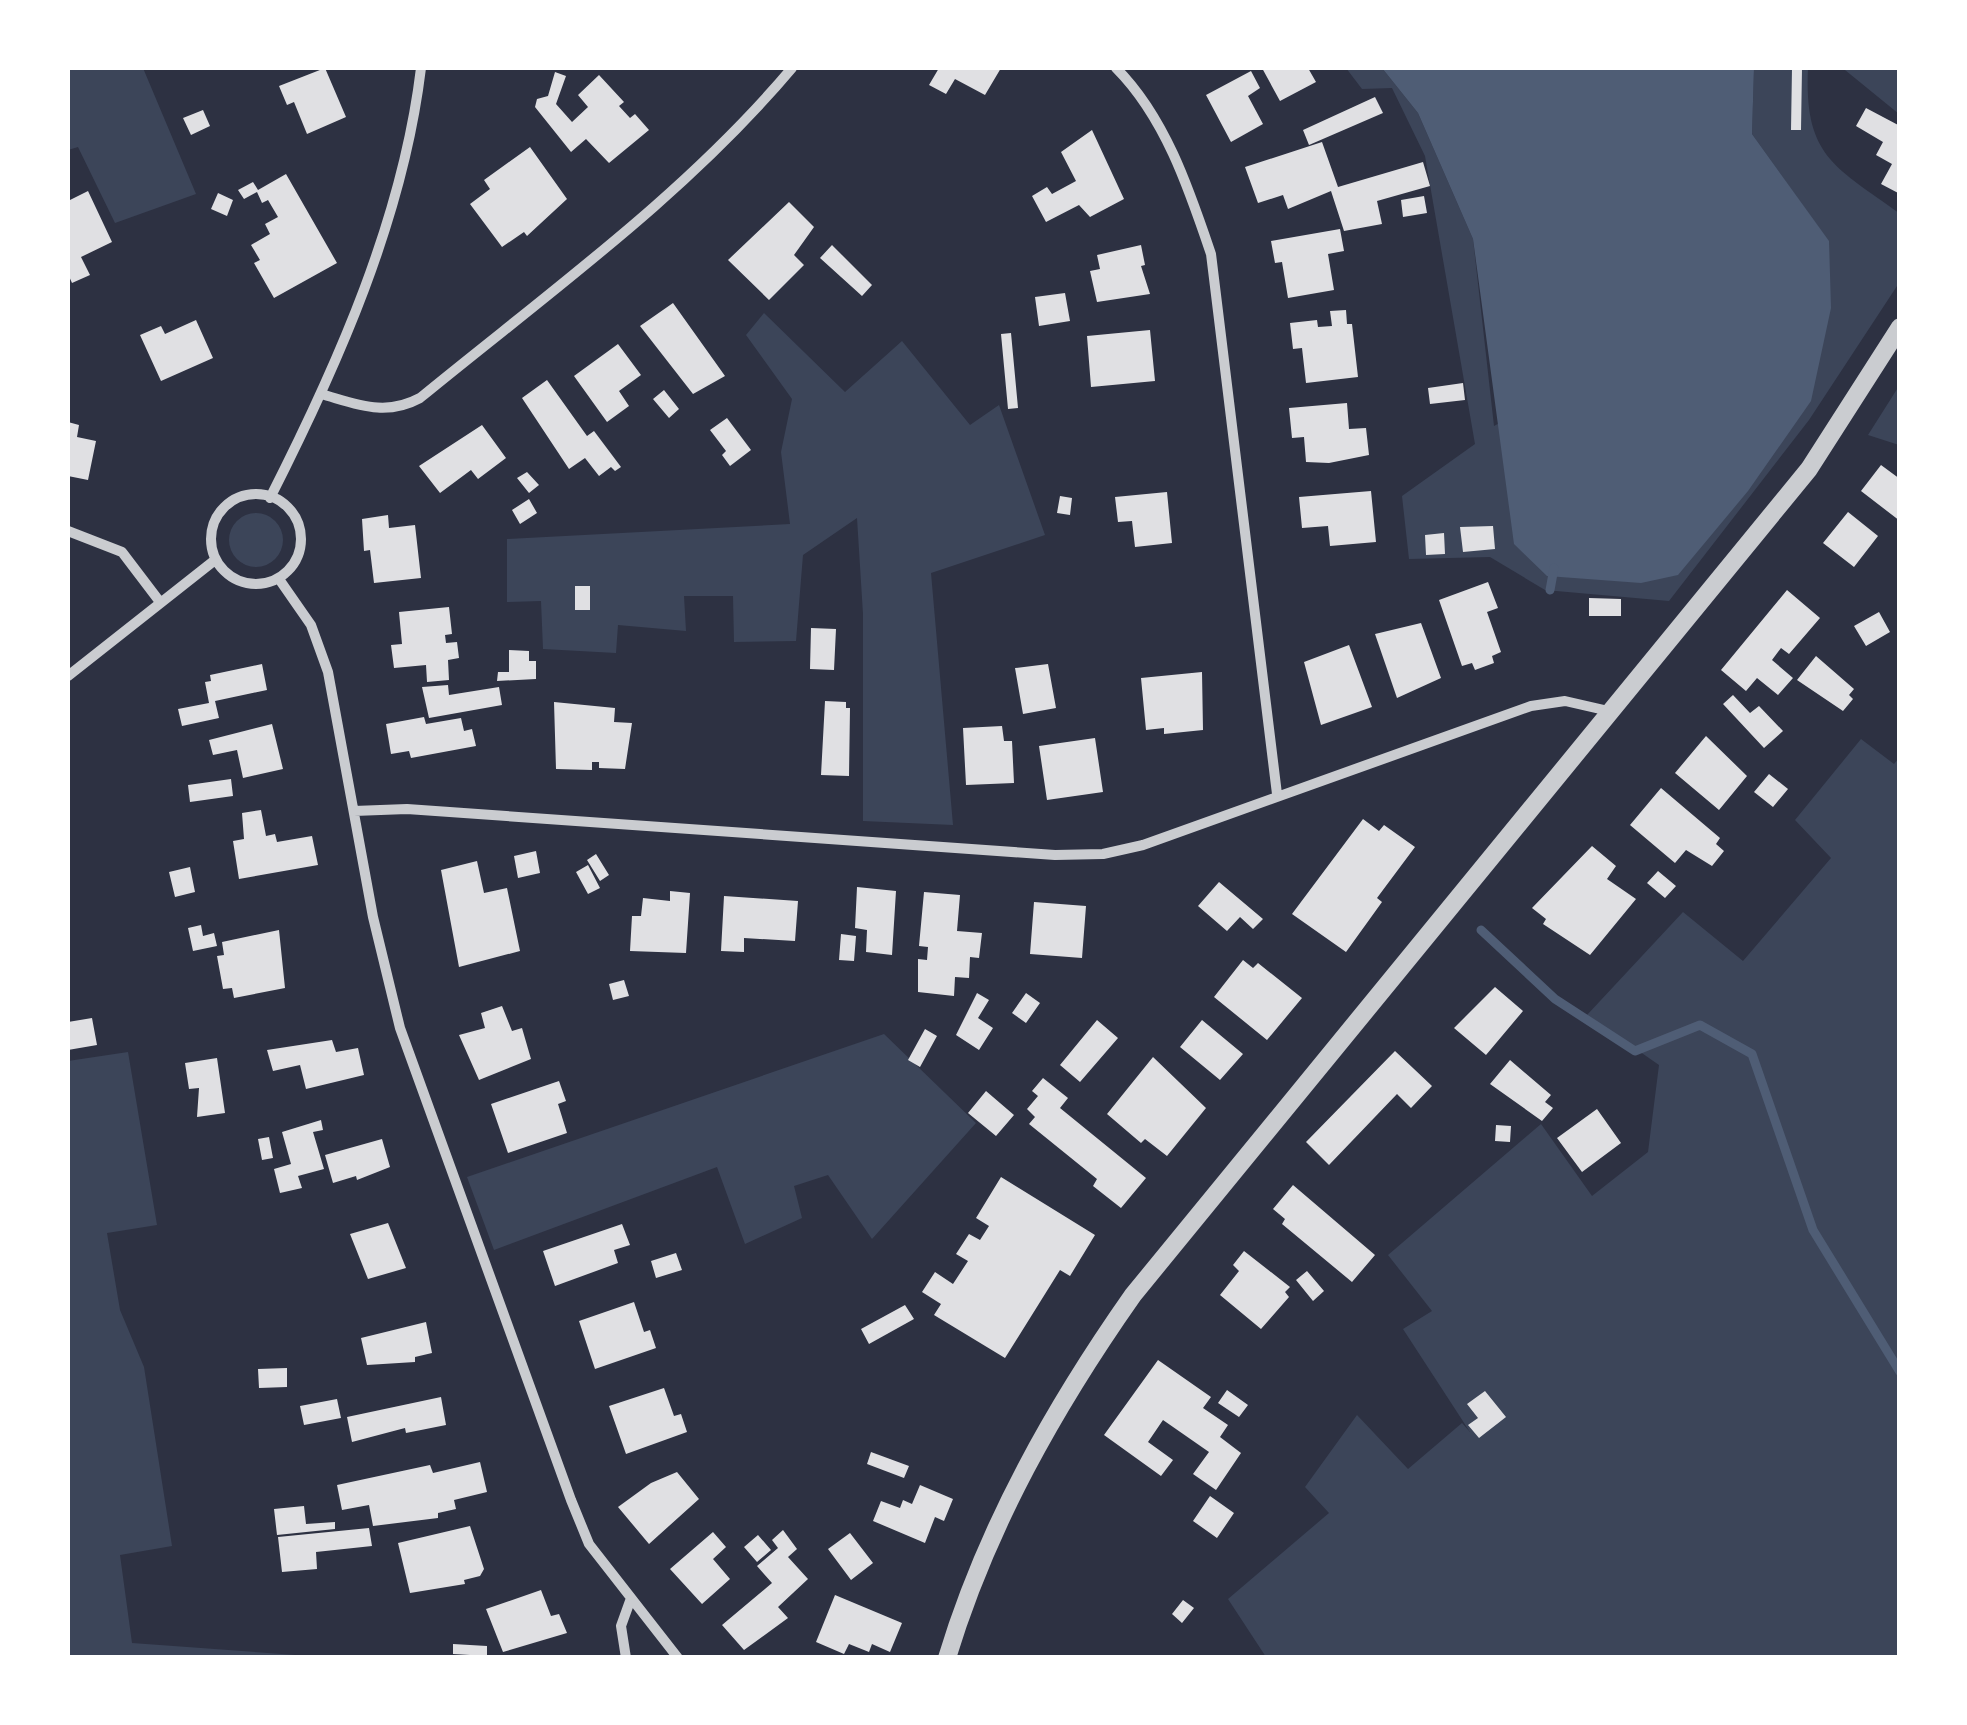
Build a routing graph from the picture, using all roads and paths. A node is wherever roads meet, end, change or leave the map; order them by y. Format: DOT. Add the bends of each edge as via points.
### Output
graph roads {
  1 [pos="421,68"];
  2 [pos="792,68"];
  3 [pos="1116,68"];
  4 [pos="1900,327"];
  5 [pos="321,394"];
  6 [pos="270,498"];
  7 [pos="68,531"];
  8 [pos="215,560"];
  9 [pos="279,579"];
  10 [pos="160,602"];
  11 [pos="68,676"];
  12 [pos="1614,712"];
  13 [pos="1277,794"];
  14 [pos="354,811"];
  15 [pos="630,1602"];
  16 [pos="626,1658"];
  17 [pos="678,1658"];
  18 [pos="948,1658"];
  1 -- 5 [label="street" via="388,212"];
  2 -- 5 [label="street" via="746,122 642,216 420,398 393,410"];
  3 -- 13 [label="street" via="1137,88 1187,182 1211,254"];
  4 -- 12 [label="street" via="1809,469"];
  5 -- 6 [label="street"];
  6 -- 8 [label="street" via="246,494 222,508 212,536"];
  6 -- 9 [label="street" via="286,506 300,530 298,558"];
  7 -- 10 [label="street" via="122,552"];
  8 -- 9 [label="street" via="250,585"];
  8 -- 10 [label="street"];
  9 -- 14 [label="street" via="311,624 328,672"];
  10 -- 11 [label="street"];
  12 -- 13 [label="street" via="1566,701 1531,706"];
  12 -- 18 [label="street" via="1133,1294 1044,1430 980,1568"];
  13 -- 14 [label="street" via="1142,845 1055,855 407,809"];
  14 -- 15 [label="street" via="400,1028 582,1530"];
  15 -- 16 [label="street" via="621,1626"];
  15 -- 17 [label="street"];
}
